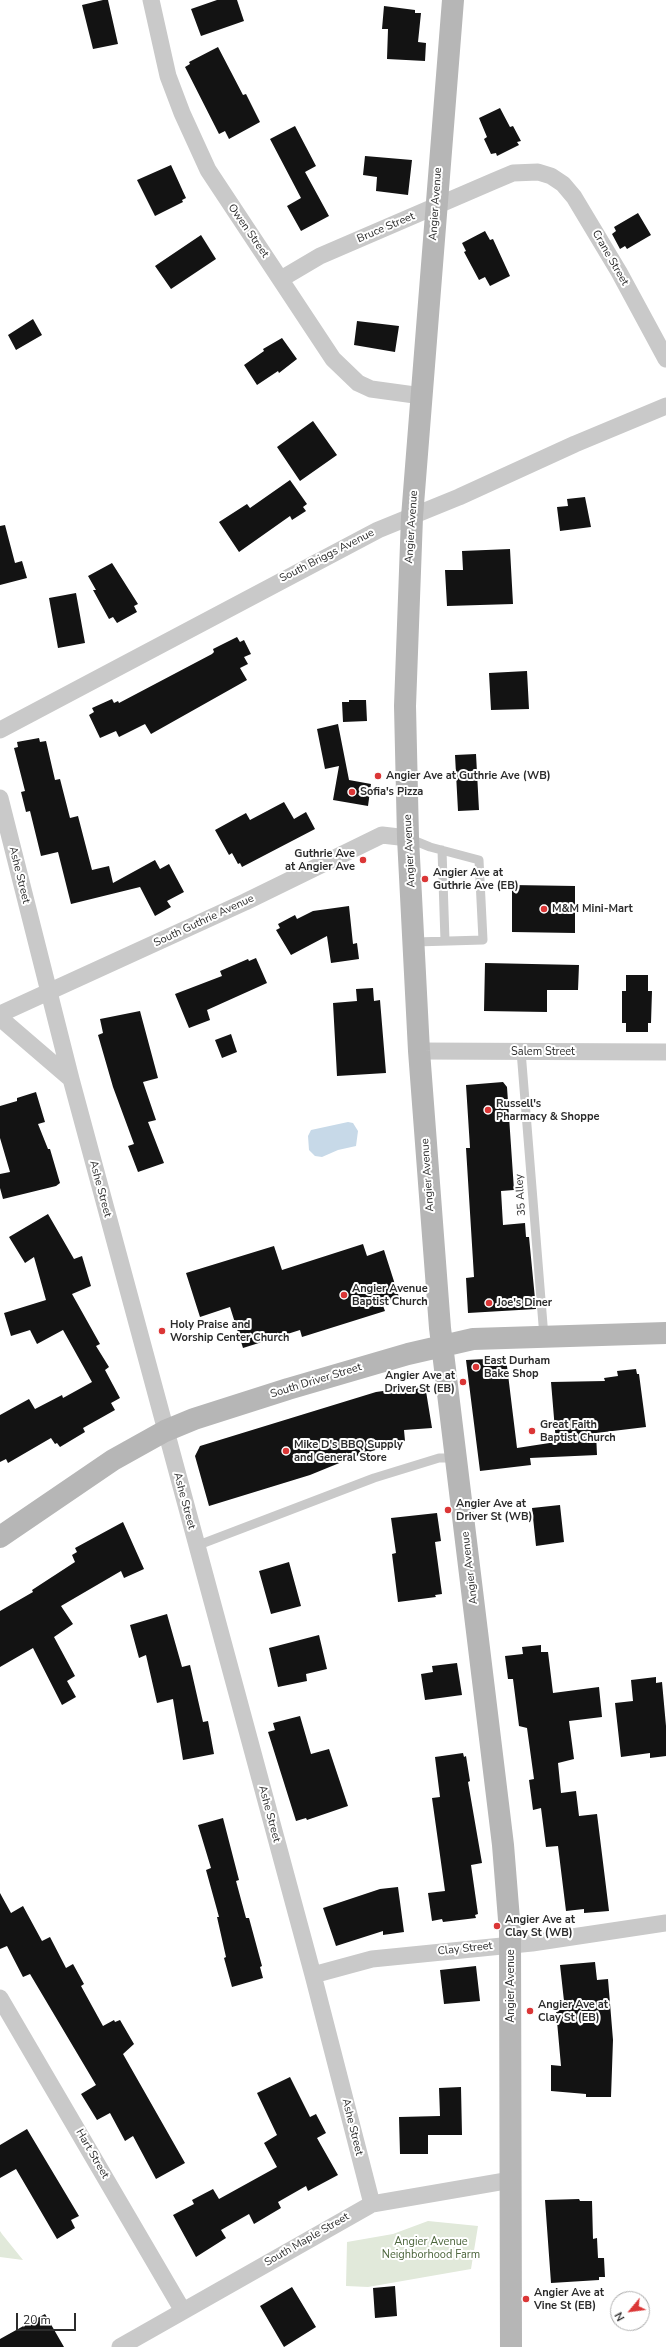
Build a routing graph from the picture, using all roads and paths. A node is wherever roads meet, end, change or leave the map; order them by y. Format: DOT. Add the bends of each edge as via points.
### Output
graph roads {
  1 [pos="151,0"];
  2 [pos="453,0"];
  3 [pos="538,172"];
  4 [pos="436,207"];
  5 [pos="281,279"];
  6 [pos="666,359"];
  7 [pos="422,396"];
  8 [pos="666,406"];
  9 [pos="412,517"];
  10 [pos="0,730"];
  11 [pos="0,798"];
  12 [pos="408,838"];
  13 [pos="442,850"];
  14 [pos="445,941"];
  15 [pos="415,942"];
  16 [pos="49,993"];
  17 [pos="0,1014"];
  18 [pos="0,1018"];
  19 [pos="419,1051"];
  20 [pos="521,1051"];
  21 [pos="666,1052"];
  22 [pos="71,1079"];
  23 [pos="666,1333"];
  24 [pos="544,1337"];
  25 [pos="442,1345"];
  26 [pos="166,1431"];
  27 [pos="457,1458"];
  28 [pos="0,1537"];
  29 [pos="196,1546"];
  30 [pos="666,1923"];
  31 [pos="510,1945"];
  32 [pos="313,1975"];
  33 [pos="0,1998"];
  34 [pos="511,2180"];
  35 [pos="372,2204"];
  36 [pos="183,2311"];
  37 [pos="120,2347"];
  38 [pos="511,2347"];
  1 -- 5 [label="street, Owen Street" via="168,76 194,140 215,183"];
  2 -- 4 [label="main road, Angier Avenue"];
  3 -- 4 [label="street, Bruce Street" via="513,173"];
  3 -- 6 [label="street, Crane Street" via="551,176 574,197 619,272"];
  4 -- 5 [label="street, Bruce Street" via="320,256"];
  4 -- 7 [label="main road, Angier Avenue"];
  5 -- 7 [label="street, Owen Street" via="333,358 358,383 371,389"];
  7 -- 9 [label="main road, Angier Avenue"];
  8 -- 9 [label="street, South Briggs Avenue"];
  9 -- 10 [label="street, South Briggs Avenue" via="378,530"];
  9 -- 12 [label="main road, Angier Avenue" via="405,706"];
  11 -- 16 [label="street, Ashe Street"];
  12 -- 13 [label="lane"];
  12 -- 15 [label="main road, Angier Avenue"];
  12 -- 16 [label="street, South Guthrie Avenue" via="382,835"];
  13 -- 14 [label="lane"];
  13 -- 14 [label="lane" via="479,860 483,940"];
  14 -- 15 [label="lane"];
  15 -- 19 [label="main road, Angier Avenue"];
  16 -- 17 [label="street, South Guthrie Avenue"];
  16 -- 22 [label="street, Ashe Street"];
  18 -- 22 [label="street"];
  19 -- 20 [label="street, Salem Street"];
  19 -- 25 [label="main road, Angier Avenue"];
  20 -- 21 [label="street, Salem Street"];
  20 -- 24 [label="lane, 35 Alley"];
  22 -- 26 [label="street, Ashe Street"];
  23 -- 24 [label="main road, South Driver Street"];
  24 -- 25 [label="main road, South Driver Street" via="473,1339"];
  25 -- 26 [label="main road, South Driver Street" via="288,1389 194,1419"];
  25 -- 27 [label="main road, Angier Avenue"];
  26 -- 28 [label="main road, South Driver Street" via="113,1460"];
  26 -- 29 [label="street, Ashe Street"];
  27 -- 29 [label="lane" via="439,1458 374,1478"];
  27 -- 31 [label="main road, Angier Avenue" via="503,1845"];
  29 -- 32 [label="street, Ashe Street"];
  30 -- 31 [label="street, Clay Street"];
  31 -- 32 [label="street, Clay Street" via="372,1959"];
  31 -- 34 [label="main road, Angier Avenue"];
  32 -- 35 [label="street, Ashe Street"];
  33 -- 36 [label="street, Hart Street"];
  34 -- 35 [label="street, South Maple Street"];
  34 -- 38 [label="main road, Angier Avenue"];
  35 -- 36 [label="street, South Maple Street"];
  36 -- 37 [label="street, South Maple Street"];
}
